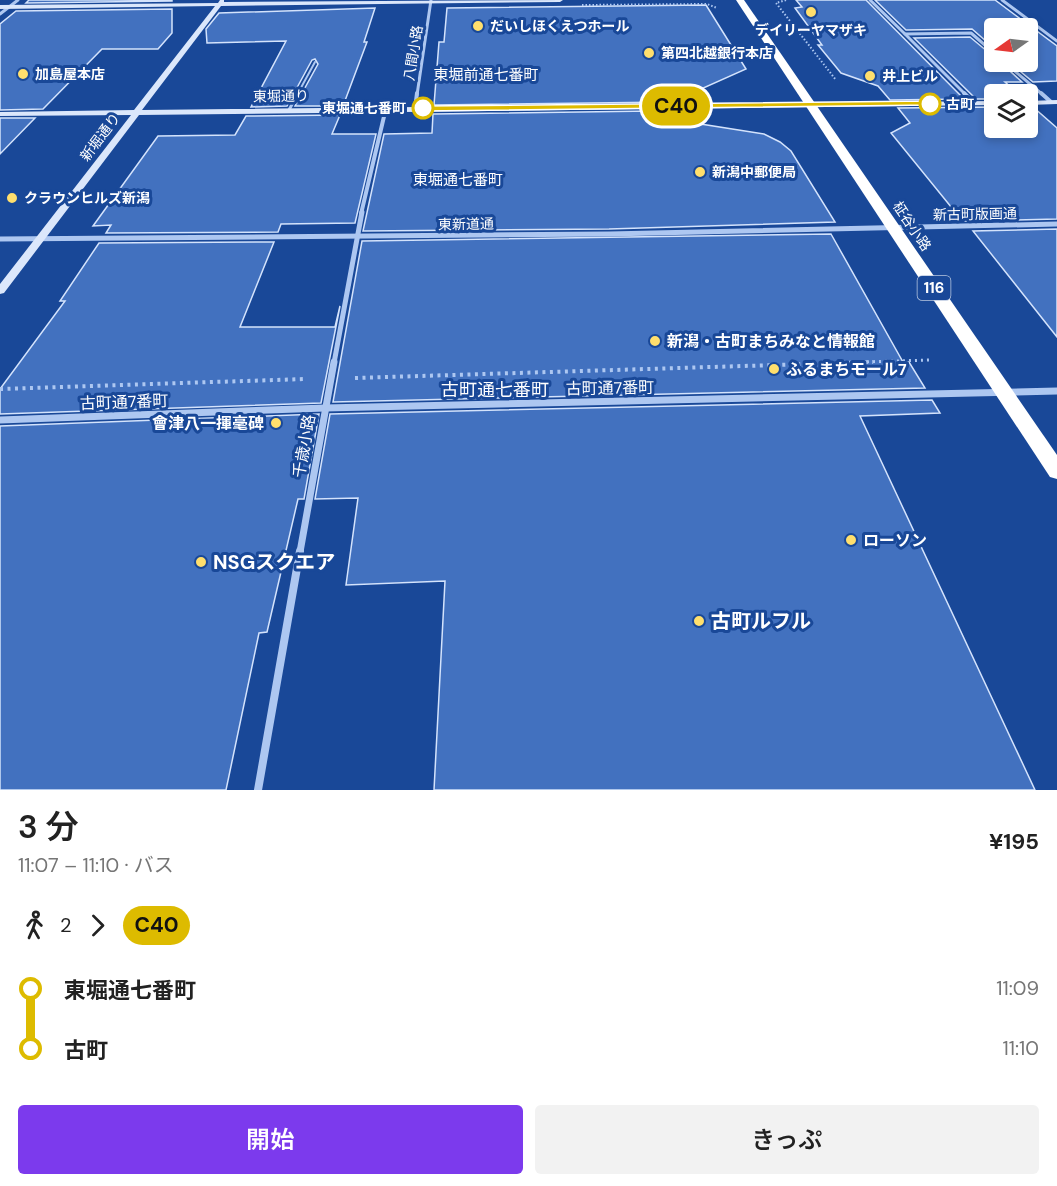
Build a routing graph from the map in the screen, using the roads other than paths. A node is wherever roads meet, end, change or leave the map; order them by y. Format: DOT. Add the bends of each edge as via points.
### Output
graph roads {
  1 [pos="18,0"];
  2 [pos="560,0"];
  3 [pos="740,0"];
  4 [pos="870,0"];
  5 [pos="1002,0"];
  6 [pos="431,1"];
  7 [pos="221,2"];
  8 [pos="0,6"];
  9 [pos="10,6"];
  10 [pos="0,14"];
  11 [pos="905,34"];
  12 [pos="1057,41"];
  13 [pos="984,45"];
  14 [pos="315,62"];
  15 [pos="1016,72"];
  16 [pos="1054,102"];
  17 [pos="1038,103"];
  18 [pos="974,104"];
  19 [pos="984,104"];
  20 [pos="811,105"];
  21 [pos="386,108"];
  22 [pos="415,109"];
  23 [pos="289,110"];
  24 [pos="137,111"];
  25 [pos="0,114"];
  26 [pos="1057,224"];
  27 [pos="893,228"];
  28 [pos="356,237"];
  29 [pos="0,239"];
  30 [pos="40,239"];
  31 [pos="0,291"];
  32 [pos="1057,391"];
  33 [pos="1004,392"];
  34 [pos="325,408"];
  35 [pos="0,420"];
  36 [pos="1057,471"];
  37 [pos="258,790"];
  1 -- 9 [label="street"];
  2 -- 6 [label="street"];
  3 -- 20 [label="highway, 柾谷小路 / 116"];
  4 -- 11 [label="street"];
  5 -- 12 [label="street"];
  6 -- 7 [label="street"];
  6 -- 22 [label="street, 八間小路"];
  7 -- 9 [label="street"];
  7 -- 24 [label="street, 新堀通り"];
  8 -- 9 [label="street"];
  9 -- 10 [label="street"];
  11 -- 13 [label="street" via="971,33"];
  11 -- 18 [label="street"];
  14 -- 23 [label="lane"];
  15 -- 16 [label="street"];
  16 -- 17 [label="street"];
  18 -- 19 [label="street, 東堀通り"];
  18 -- 20 [label="street, 東堀通り"];
  20 -- 22 [label="street, 東堀通り"];
  20 -- 27 [label="highway, 柾谷小路 / 116"];
  21 -- 22 [label="street, 東堀通り"];
  21 -- 23 [label="street, 東堀通り"];
  21 -- 28 [label="street, 千歳小路"];
  23 -- 24 [label="street, 東堀通り"];
  24 -- 25 [label="street, 東堀通り"];
  24 -- 30 [label="street, 新堀通り"];
  26 -- 27 [label="street, 新古町版画通"];
  27 -- 28 [label="street, 東新道通"];
  27 -- 33 [label="highway, 柾谷小路 / 116"];
  28 -- 30 [label="street, 東新道通"];
  28 -- 34 [label="street, 千歳小路"];
  29 -- 30 [label="street, 東新道通"];
  30 -- 31 [label="street, 新堀通り"];
  32 -- 33 [label="street, 古町通7番町"];
  33 -- 34 [label="street, 古町通7番町"];
  33 -- 36 [label="highway, 柾谷小路 / 116"];
  34 -- 35 [label="street, 古町通7番町"];
  34 -- 37 [label="street, 千歳小路"];
}
